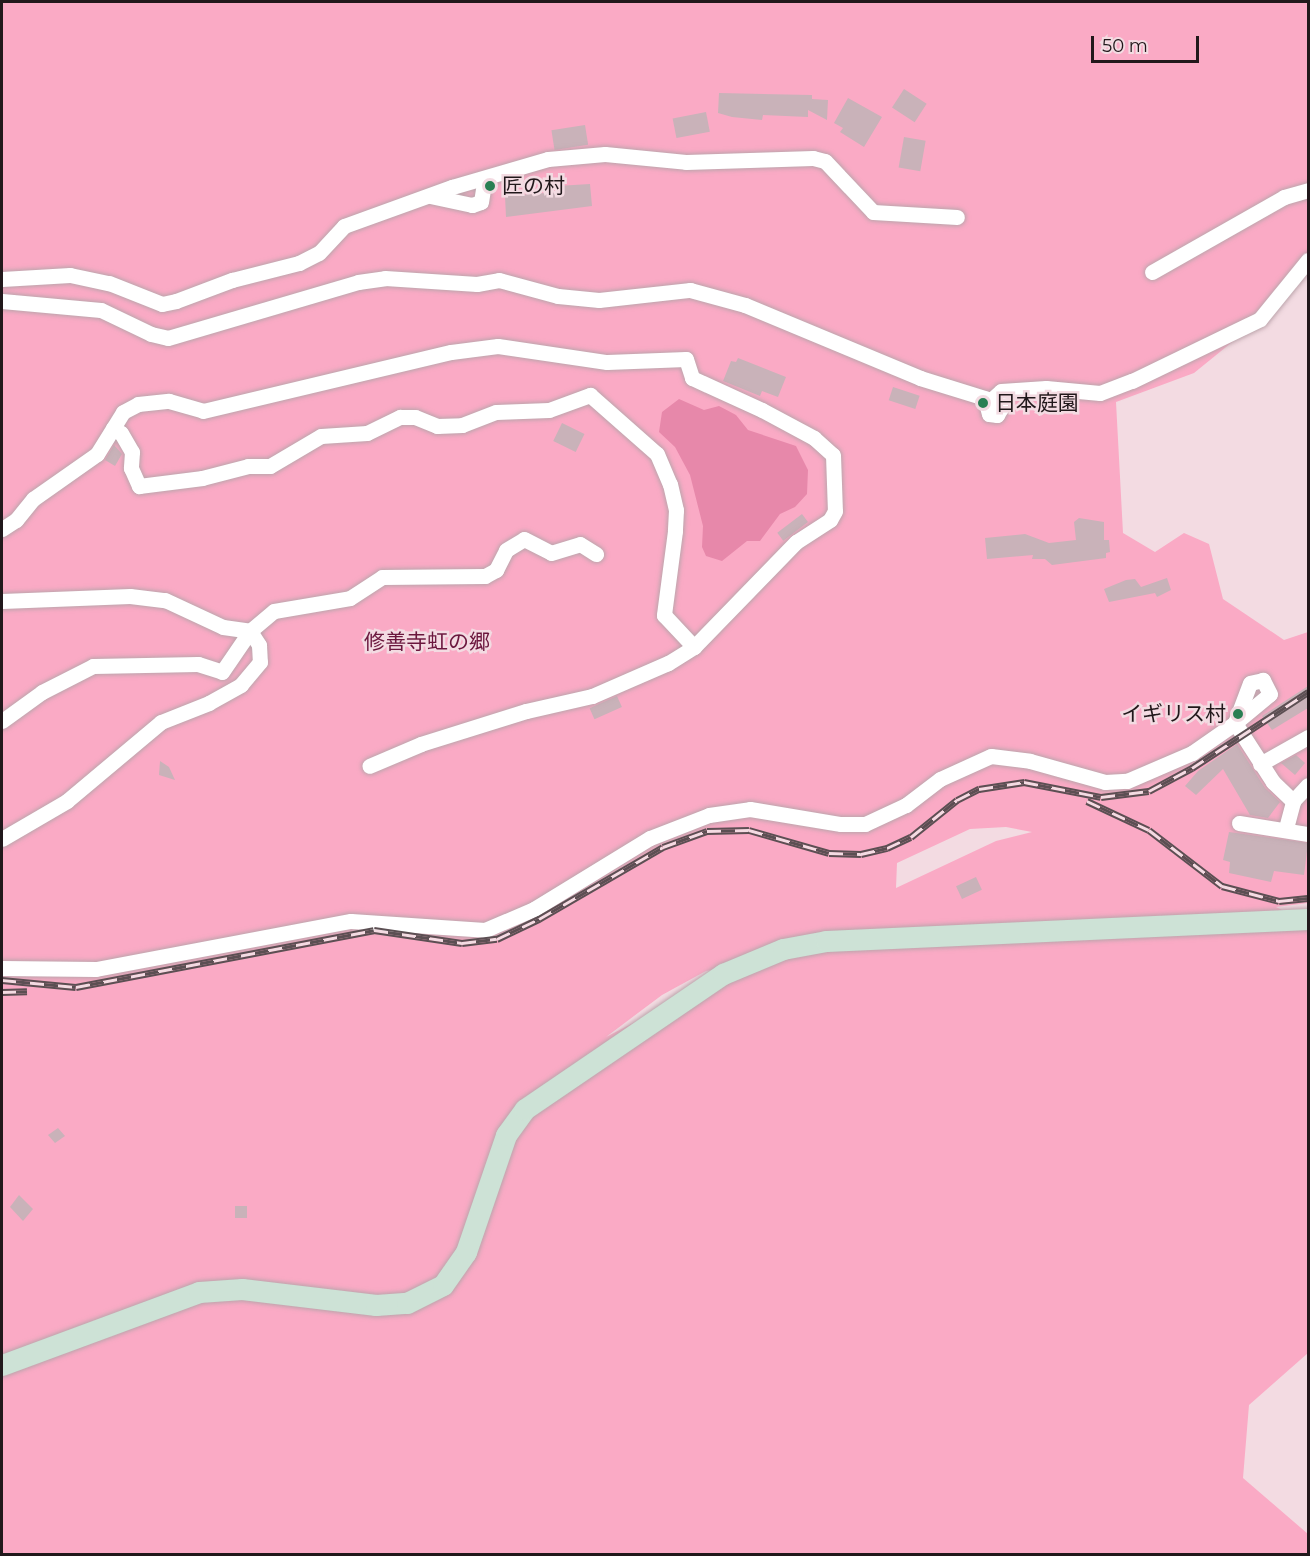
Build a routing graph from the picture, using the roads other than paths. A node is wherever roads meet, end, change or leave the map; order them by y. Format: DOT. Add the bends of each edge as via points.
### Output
graph roads {
  1 [pos="485,178"];
  2 [pos="1308,190"];
  3 [pos="430,196"];
  4 [pos="957,217"];
  5 [pos="1308,260"];
  6 [pos="1152,273"];
  7 [pos="2,279"];
  8 [pos="2,301"];
  9 [pos="113,428"];
  10 [pos="2,529"];
  11 [pos="596,554"];
  12 [pos="2,601"];
  13 [pos="250,631"];
  14 [pos="694,647"];
  15 [pos="2,721"];
  16 [pos="1308,737"];
  17 [pos="1260,764"];
  18 [pos="369,766"];
  19 [pos="1308,785"];
  20 [pos="1293,801"];
  21 [pos="1239,824"];
  22 [pos="1286,828"];
  23 [pos="1308,834"];
  24 [pos="2,839"];
  25 [pos="1308,919"];
  26 [pos="2,968"];
  27 [pos="2,1365"];
  1 -- 3 [label="street"];
  1 -- 3 [label="street" via="481,202 472,205"];
  1 -- 4 [label="street" via="548,159 605,154 686,162 813,158 825,161 873,212"];
  2 -- 6 [label="street" via="1284,197"];
  3 -- 7 [label="street" via="344,226 319,253 299,263 232,280 169,303 162,304 109,283 70,276"];
  5 -- 8 [label="street" via="1260,319 1132,381 1100,393 1046,388 1000,391 988,400 920,378 745,305 690,290 599,300 558,296 499,280 477,284 385,278 358,282 168,338 151,334 101,309"];
  9 -- 10 [label="street" via="97,454 33,499 16,520"];
  9 -- 14 [label="street" via="122,433 132,452 131,468 140,486 202,478 248,466 270,466 321,436 367,434 400,417 415,417 437,426 462,425 496,412 549,410 590,395 657,454 670,484 676,510 664,615"];
  9 -- 14 [label="street" via="123,412 152,400 203,411 477,348 515,347 607,362 686,359 692,378 814,438 832,455 836,511 830,520 796,542"];
  11 -- 13 [label="street" via="580,544 551,554 524,539 506,550 496,570 485,576 382,577 350,598 274,610"];
  12 -- 13 [label="street" via="142,597 165,600 223,627"];
  13 -- 15 [label="street" via="222,672 198,664 93,666 42,692"];
  13 -- 24 [label="street" via="259,645 260,662 242,685 161,722 67,801"];
  14 -- 18 [label="street" via="668,663 592,696 526,711 421,744"];
  16 -- 17 [label="street"];
  17 -- 20 [label="street"];
  17 -- 26 [label="street" via="1234,723 1192,753 1127,781 1105,782 1030,761 991,756 940,778 906,805 865,824 841,824 750,809 687,821 650,838 534,909 485,930 351,921 96,969"];
  19 -- 20 [label="street"];
  20 -- 22 [label="street"];
  21 -- 22 [label="street"];
  22 -- 23 [label="street"];
  25 -- 27 [label="street" via="826,940 783,949 723,974 525,1109 506,1135 466,1252 443,1286 407,1303 376,1305 242,1289 199,1292"];
}
